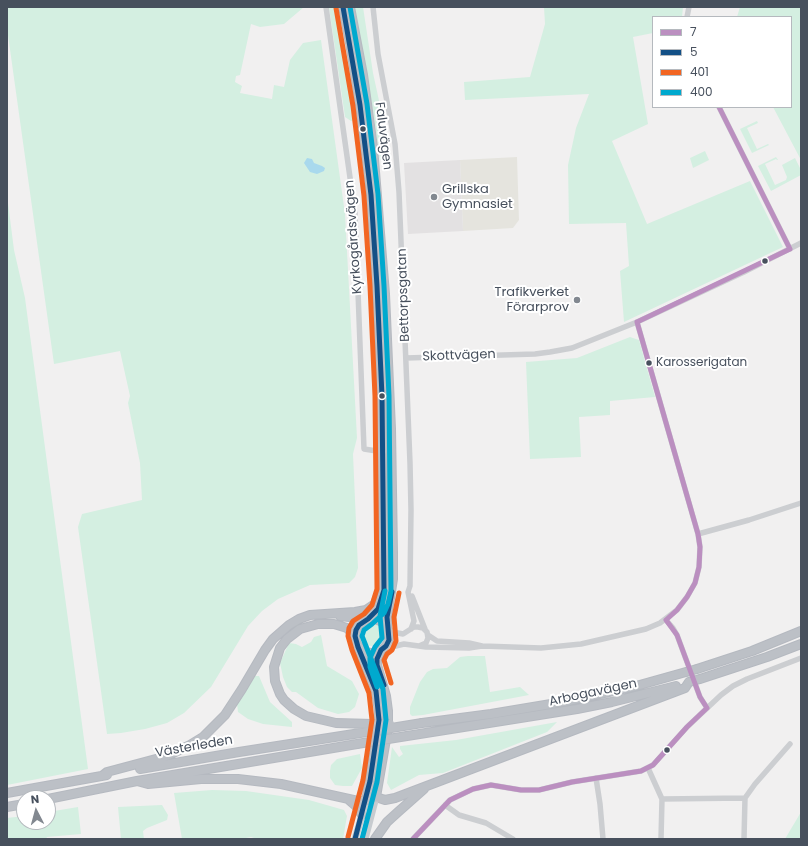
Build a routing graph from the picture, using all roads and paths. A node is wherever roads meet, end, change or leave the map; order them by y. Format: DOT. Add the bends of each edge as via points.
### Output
graph roads {
  1 [pos="326,7"];
  2 [pos="343,7"];
  3 [pos="350,7"];
  4 [pos="373,7"];
  5 [pos="720,108"];
  6 [pos="801,243"];
  7 [pos="790,249"];
  8 [pos="637,322"];
  9 [pos="384,348"];
  10 [pos="384,358"];
  11 [pos="406,358"];
  12 [pos="382,452"];
  13 [pos="801,503"];
  14 [pos="698,534"];
  15 [pos="383,551"];
  16 [pos="410,586"];
  17 [pos="327,614"];
  18 [pos="367,619"];
  19 [pos="666,620"];
  20 [pos="388,629"];
  21 [pos="411,629"];
  22 [pos="425,629"];
  23 [pos="801,631"];
  24 [pos="428,635"];
  25 [pos="356,639"];
  26 [pos="801,644"];
  27 [pos="419,646"];
  28 [pos="482,646"];
  29 [pos="382,649"];
  30 [pos="801,658"];
  31 [pos="689,682"];
  32 [pos="707,708"];
  33 [pos="422,723"];
  34 [pos="373,728"];
  35 [pos="387,729"];
  36 [pos="382,740"];
  37 [pos="790,744"];
  38 [pos="168,760"];
  39 [pos="648,768"];
  40 [pos="172,778"];
  41 [pos="596,778"];
  42 [pos="370,779"];
  43 [pos="427,785"];
  44 [pos="7,793"];
  45 [pos="56,797"];
  46 [pos="376,797"];
  47 [pos="346,798"];
  48 [pos="745,798"];
  49 [pos="662,800"];
  50 [pos="366,801"];
  51 [pos="445,805"];
  52 [pos="362,815"];
  53 [pos="355,839"];
  54 [pos="365,839"];
  55 [pos="375,839"];
  56 [pos="413,839"];
  57 [pos="513,839"];
  58 [pos="603,839"];
  59 [pos="661,839"];
  60 [pos="744,839"];
  1 -- 12 [label="street, Kyrkogårdsvägen" via="355,213 364,449"];
  2 -- 9 [label="highway, Faluvägen" via="355,70 370,189"];
  3 -- 9 [label="highway, Faluvägen" via="374,155 383,263"];
  4 -- 11 [label="street, Bettorpsgatan" via="378,54 397,160"];
  5 -- 7 [label="street"];
  6 -- 7 [label="street, Skottvägen"];
  7 -- 8 [label="street, Skottvägen"];
  8 -- 11 [label="street, Skottvägen" via="579,346 550,352"];
  8 -- 14 [label="street"];
  9 -- 10 [label="highway, Faluvägen"];
  10 -- 12 [label="highway, Faluvägen"];
  10 -- 20 [label="highway, Faluvägen" via="393,570 387,617"];
  11 -- 16 [label="street, Bettorpsgatan" via="411,503"];
  12 -- 15 [label="highway, Faluvägen"];
  13 -- 14 [label="street"];
  14 -- 19 [label="street" via="699,567 695,583 677,610"];
  15 -- 17 [label="highway" via="380,586 375,604 361,611"];
  15 -- 18 [label="highway, Faluvägen" via="383,595 378,609"];
  16 -- 21 [label="street, Bettorpsgatan" via="409,596 414,621"];
  16 -- 22 [label="street, Bettorpsgatan"];
  17 -- 18 [label="highway"];
  17 -- 38 [label="highway" via="305,617 283,629 265,650 220,721 209,732"];
  18 -- 20 [label="highway" via="379,620"];
  18 -- 25 [label="highway" via="357,627"];
  19 -- 28 [label="street" via="646,629 581,644 541,648"];
  19 -- 32 [label="street" via="676,635 700,697"];
  20 -- 21 [label="street" via="403,634"];
  20 -- 29 [label="highway" via="389,640"];
  21 -- 22 [label="street" via="418,626"];
  22 -- 24 [label="street"];
  23 -- 33 [label="highway, Arbogavägen, bridge" via="697,669 636,686 563,702"];
  24 -- 27 [label="street" via="426,643"];
  24 -- 28 [label="street" via="437,641"];
  25 -- 29 [label="highway" via="359,647 366,651"];
  25 -- 34 [label="highway" via="346,628 334,624 318,624 300,629 280,648 274,667 275,681 284,700 306,716"];
  25 -- 36 [label="highway" via="377,696"];
  26 -- 31 [label="highway, Arbogavägen, bridge"];
  27 -- 28 [label="street"];
  27 -- 29 [label="street" via="400,644"];
  29 -- 36 [label="highway" via="377,665 388,703"];
  30 -- 32 [label="street" via="733,686"];
  31 -- 36 [label="highway, Arbogavägen, bridge" via="578,709"];
  31 -- 43 [label="highway" via="685,688"];
  32 -- 39 [label="street"];
  33 -- 34 [label="highway, bridge"];
  33 -- 35 [label="highway, Arbogavägen, bridge"];
  34 -- 35 [label="highway, Västerleden, bridge"];
  34 -- 38 [label="highway, Västerleden" via="239,752"];
  36 -- 40 [label="highway, Västerleden, bridge"];
  36 -- 42 [label="highway"];
  36 -- 46 [label="highway"];
  37 -- 48 [label="street"];
  38 -- 44 [label="highway, Västerleden" via="107,772 102,776"];
  39 -- 41 [label="street"];
  39 -- 49 [label="street"];
  40 -- 45 [label="highway, Västerleden" via="137,781"];
  40 -- 47 [label="highway, Västerleden" via="238,779"];
  41 -- 51 [label="street" via="539,790 490,785 464,792"];
  41 -- 58 [label="street"];
  42 -- 46 [label="highway" via="374,782"];
  42 -- 50 [label="highway"];
  43 -- 46 [label="highway" via="395,798 385,800"];
  43 -- 55 [label="highway" via="387,822"];
  46 -- 50 [label="highway"];
  46 -- 54 [label="main road"];
  47 -- 50 [label="highway, Västerleden"];
  47 -- 52 [label="highway"];
  48 -- 49 [label="street"];
  48 -- 60 [label="street"];
  49 -- 59 [label="street"];
  50 -- 52 [label="main road"];
  51 -- 56 [label="street"];
  51 -- 57 [label="street" via="459,815 486,823"];
  52 -- 53 [label="main road"];
}
